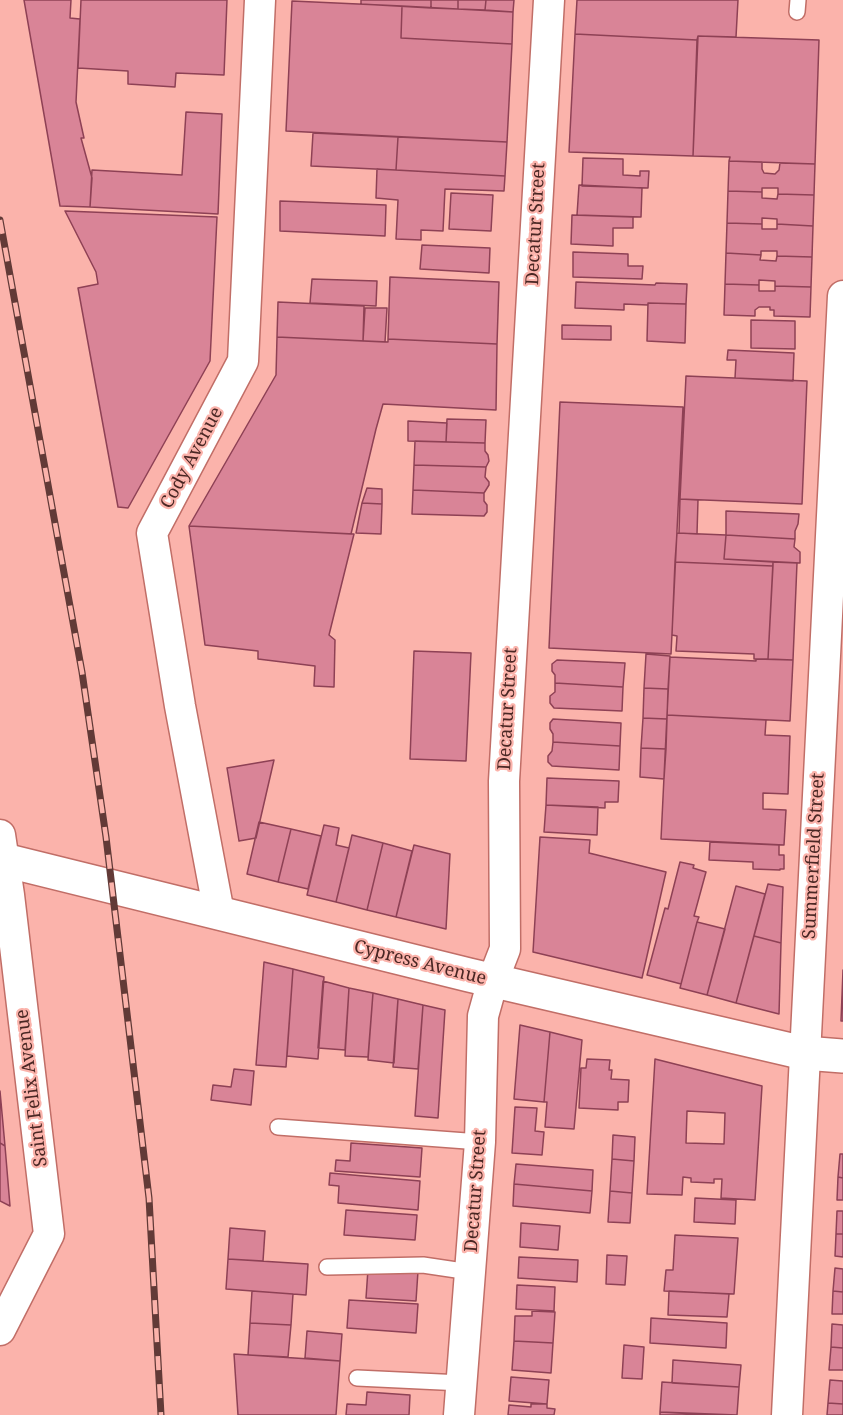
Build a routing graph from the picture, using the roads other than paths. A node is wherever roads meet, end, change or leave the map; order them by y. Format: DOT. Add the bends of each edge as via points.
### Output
graph roads {
  1 [pos="260,0"];
  2 [pos="549,0"];
  3 [pos="843,296"];
  4 [pos="1,851"];
  5 [pos="219,913"];
  6 [pos="493,980"];
  7 [pos="804,1053"];
  8 [pos="843,1056"];
  9 [pos="278,1127"];
  10 [pos="480,1142"];
  11 [pos="327,1267"];
  12 [pos="471,1272"];
  13 [pos="0,1330"];
  14 [pos="357,1378"];
  15 [pos="462,1383"];
  16 [pos="459,1415"];
  17 [pos="787,1415"];
  1 -- 5 [label="street, Cody Avenue" via="243,361 152,533"];
  2 -- 6 [label="street, Decatur Street" via="504,782 505,949"];
  3 -- 7 [label="street, Summerfield Street"];
  4 -- 5 [label="main road, Cypress Avenue"];
  4 -- 13 [label="street, Saint Felix Avenue" via="49,1234"];
  5 -- 6 [label="main road, Cypress Avenue"];
  6 -- 7 [label="main road, Cypress Avenue"];
  6 -- 10 [label="street, Decatur Street" via="483,1016"];
  7 -- 8 [label="main road, Cypress Avenue"];
  7 -- 17 [label="street, Summerfield Street"];
  9 -- 10 [label="lane"];
  10 -- 12 [label="street, Decatur Street"];
  11 -- 12 [label="lane" via="423,1265"];
  12 -- 15 [label="street, Decatur Street"];
  14 -- 15 [label="lane"];
  15 -- 16 [label="street, Decatur Street"];
}
